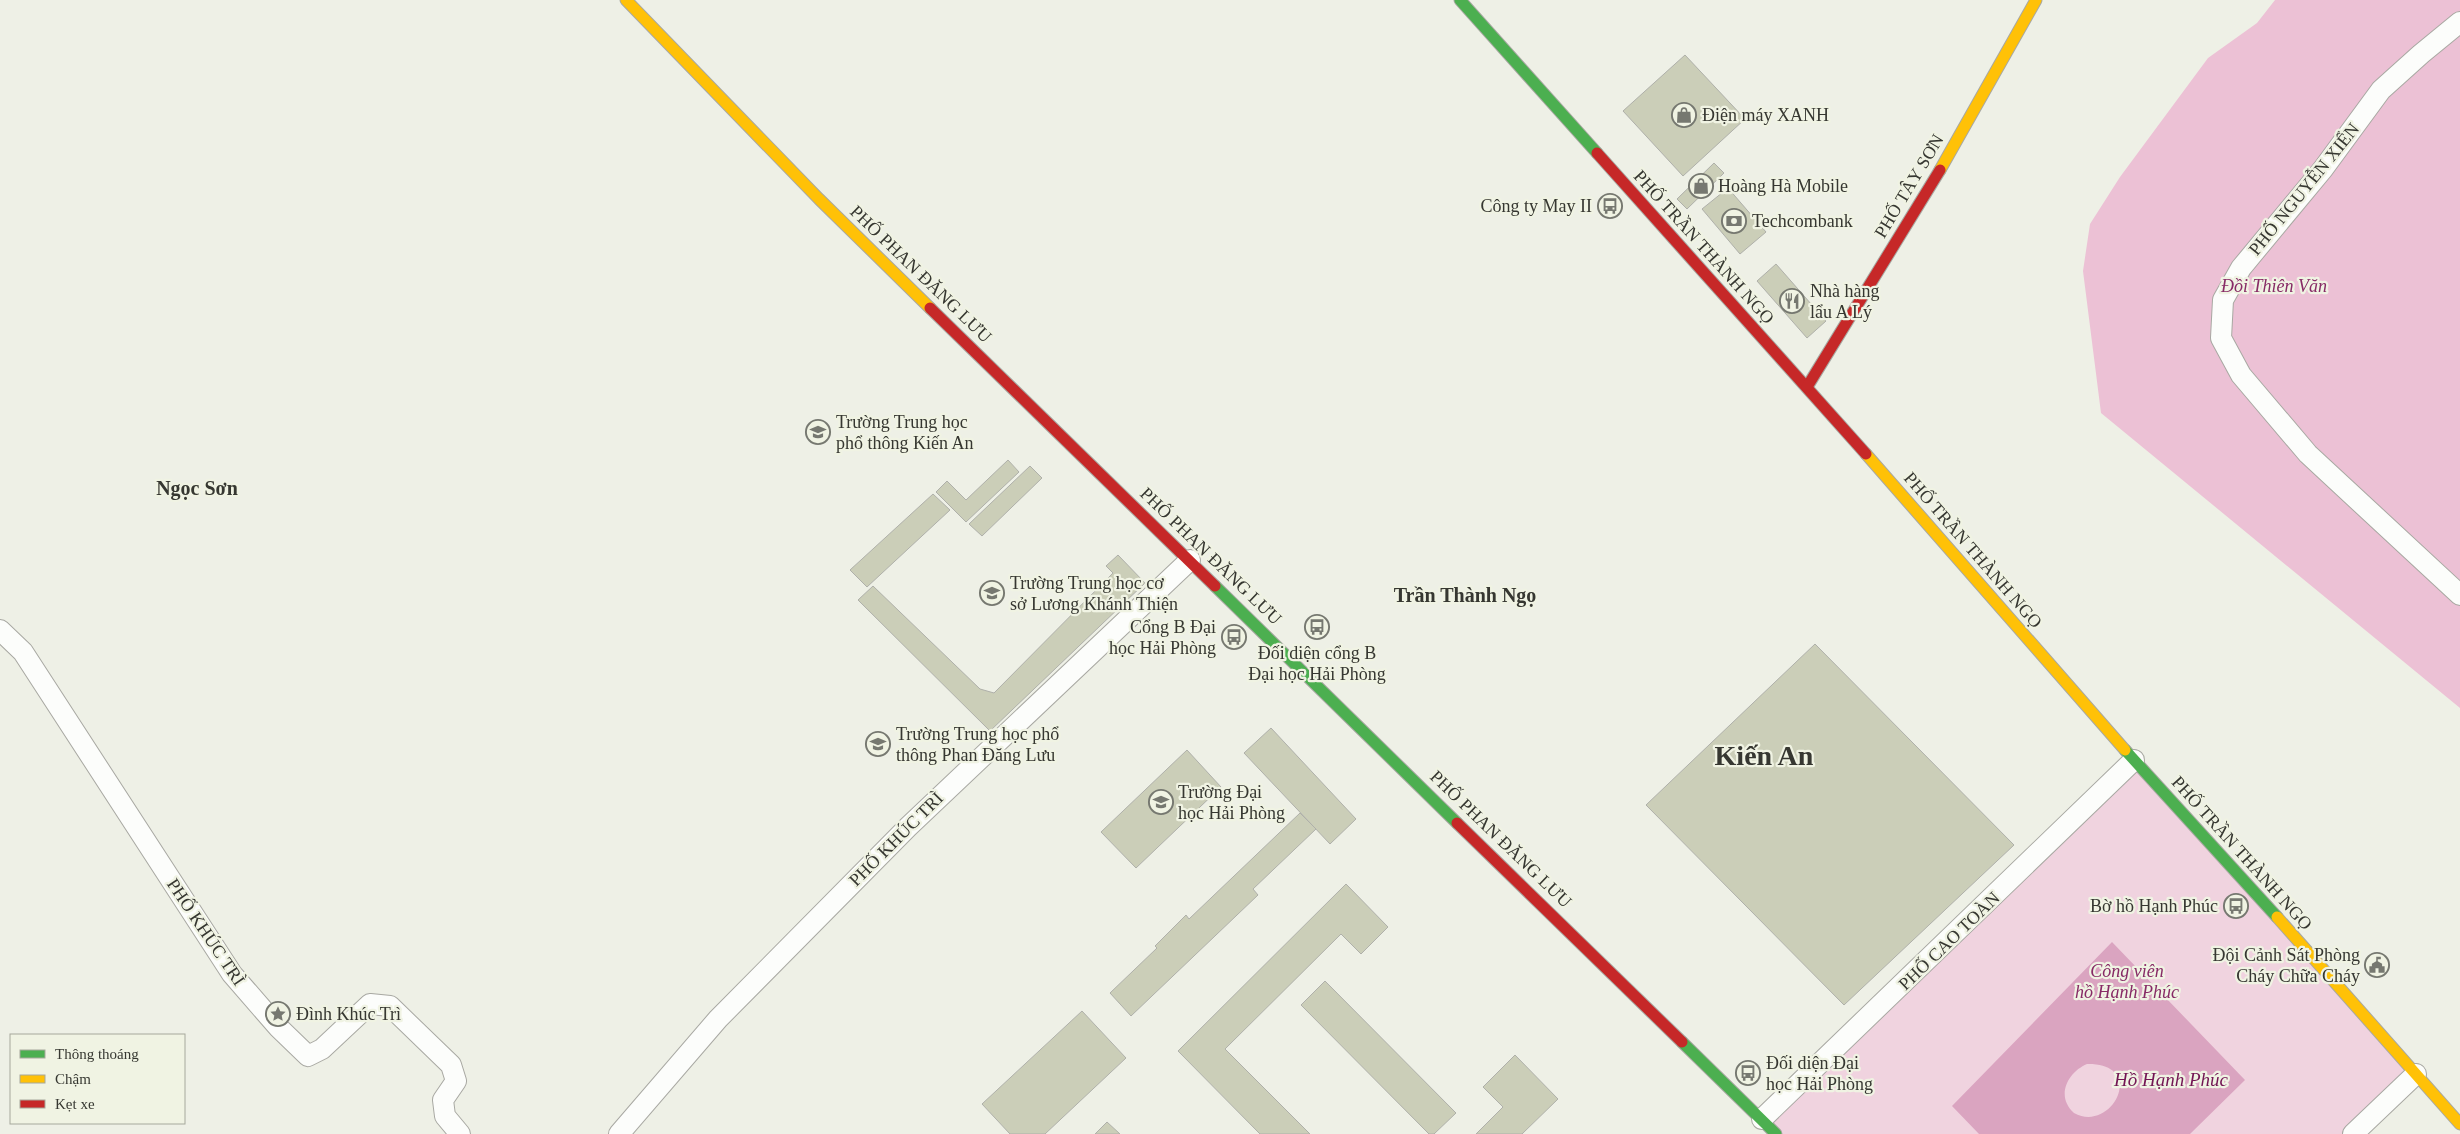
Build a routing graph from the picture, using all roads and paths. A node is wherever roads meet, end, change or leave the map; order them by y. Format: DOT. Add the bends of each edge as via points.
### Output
graph roads {
  1 [pos="626,0"];
  2 [pos="1460,0"];
  3 [pos="2036,0"];
  4 [pos="2460,22"];
  5 [pos="1807,387"];
  6 [pos="1190,560"];
  7 [pos="2460,595"];
  8 [pos="0,630"];
  9 [pos="2134,760"];
  10 [pos="2416,1074"];
  11 [pos="1762,1119"];
  12 [pos="2460,1124"];
  13 [pos="460,1134"];
  14 [pos="619,1134"];
  15 [pos="1776,1134"];
  16 [pos="2353,1134"];
  1 -- 6 [label="main road, PHỐ PHAN ĐĂNG LƯU" via="819,199"];
  2 -- 5 [label="main road, PHỐ TRẦN THÀNH NGỌ"];
  3 -- 5 [label="main road, PHỐ TÂY SƠN" via="1918,209"];
  4 -- 7 [label="street, PHỐ NGUYỄN XIỂN" via="2382,90 2323,169 2241,268 2223,300 2221,338 2241,375 2308,454"];
  5 -- 9 [label="main road, PHỐ TRẦN THÀNH NGỌ"];
  6 -- 11 [label="main road, PHỐ PHAN ĐĂNG LƯU"];
  6 -- 14 [label="street, PHỐ KHÚC TRÌ" via="908,826 718,1019"];
  8 -- 13 [label="street, PHỐ KHÚC TRÌ" via="23,652 232,974 278,1027 308,1056 322,1049 370,1004 390,1006 452,1064 456,1081 443,1100 445,1116"];
  9 -- 10 [label="main road, PHỐ TRẦN THÀNH NGỌ" via="2328,972"];
  9 -- 11 [label="street, PHỐ CAO TOÀN"];
  10 -- 12 [label="main road, PHỐ TRẦN THÀNH NGỌ"];
  10 -- 16 [label="street"];
  11 -- 15 [label="main road, PHỐ PHAN ĐĂNG LƯU"];
}
